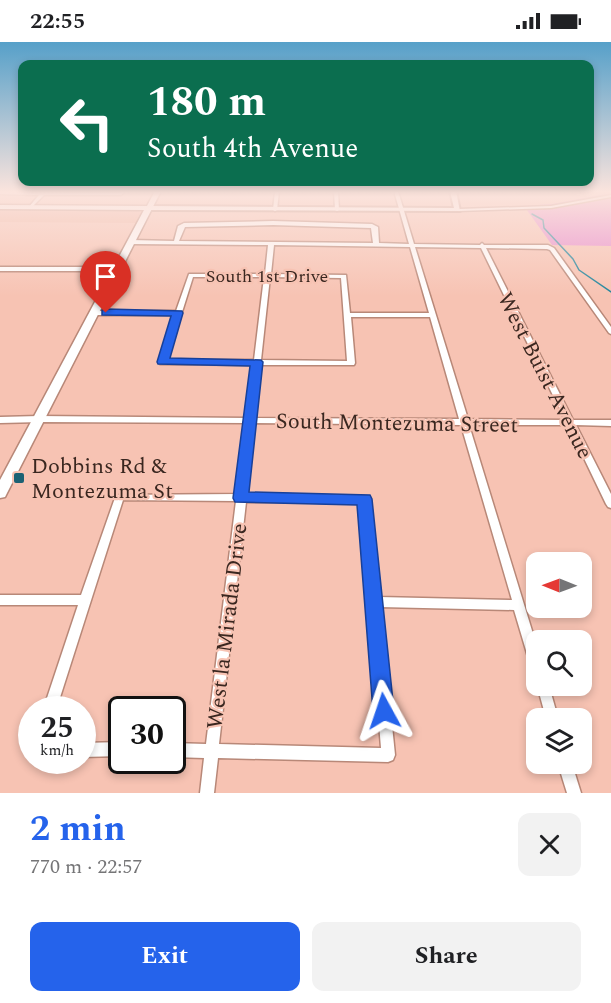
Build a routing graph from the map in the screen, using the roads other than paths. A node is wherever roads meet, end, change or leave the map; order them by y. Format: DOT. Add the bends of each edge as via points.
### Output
graph roads {
  1 [pos="139,226"];
  2 [pos="181,226"];
  3 [pos="375,226"];
  4 [pos="406,226"];
  5 [pos="131,242"];
  6 [pos="176,243"];
  7 [pos="271,244"];
  8 [pos="376,244"];
  9 [pos="411,245"];
  10 [pos="482,245"];
  11 [pos="0,269"];
  12 [pos="118,269"];
  13 [pos="190,275"];
  14 [pos="267,276"];
  15 [pos="94,313"];
  16 [pos="178,313"];
  17 [pos="348,315"];
  18 [pos="432,315"];
  19 [pos="611,332"];
  20 [pos="163,362"];
  21 [pos="256,362"];
  22 [pos="0,420"];
  23 [pos="39,420"];
  24 [pos="251,420"];
  25 [pos="464,422"];
  26 [pos="570,423"];
  27 [pos="611,423"];
  28 [pos="0,493"];
  29 [pos="241,498"];
  30 [pos="611,504"];
  31 [pos="0,600"];
  32 [pos="86,600"];
  33 [pos="374,602"];
  34 [pos="519,605"];
  35 [pos="526,630"];
  36 [pos="54,696"];
  37 [pos="186,750"];
  38 [pos="211,751"];
  39 [pos="388,755"];
  40 [pos="569,774"];
  41 [pos="207,793"];
  42 [pos="574,793"];
  1 -- 5 [label="main road"];
  2 -- 6 [label="street"];
  3 -- 8 [label="street"];
  4 -- 9 [label="street"];
  5 -- 6 [label="street"];
  5 -- 12 [label="main road"];
  6 -- 7 [label="street"];
  7 -- 8 [label="street"];
  7 -- 14 [label="street, West la Mirada Drive"];
  8 -- 9 [label="street"];
  9 -- 10 [label="street"];
  9 -- 18 [label="street"];
  10 -- 19 [label="street" via="552,249"];
  10 -- 26 [label="street, West Buist Avenue"];
  11 -- 12 [label="street"];
  12 -- 15 [label="main road"];
  13 -- 14 [label="street, South 1st Drive"];
  13 -- 16 [label="street"];
  14 -- 17 [label="street, South 1st Drive" via="344,276"];
  14 -- 21 [label="street, West la Mirada Drive"];
  15 -- 16 [label="street"];
  15 -- 23 [label="main road"];
  16 -- 20 [label="street"];
  17 -- 18 [label="street"];
  17 -- 21 [label="street" via="351,363"];
  18 -- 25 [label="street"];
  20 -- 21 [label="street"];
  21 -- 24 [label="street, West la Mirada Drive"];
  22 -- 23 [label="street, South Montezuma Street"];
  23 -- 24 [label="street, South Montezuma Street"];
  23 -- 28 [label="main road"];
  24 -- 25 [label="street, South Montezuma Street"];
  24 -- 29 [label="street, West la Mirada Drive"];
  25 -- 26 [label="street, South Montezuma Street"];
  25 -- 34 [label="street"];
  26 -- 27 [label="street, South Montezuma Street"];
  26 -- 30 [label="street, West Buist Avenue"];
  29 -- 32 [label="street" via="119,497"];
  29 -- 33 [label="street" via="364,499"];
  29 -- 38 [label="street, West la Mirada Drive"];
  31 -- 32 [label="street"];
  32 -- 36 [label="street"];
  33 -- 34 [label="street"];
  33 -- 39 [label="street"];
  34 -- 35 [label="street"];
  37 -- 38 [label="street"];
  38 -- 39 [label="street"];
  38 -- 41 [label="street, West la Mirada Drive"];
  40 -- 42 [label="street"];
}
